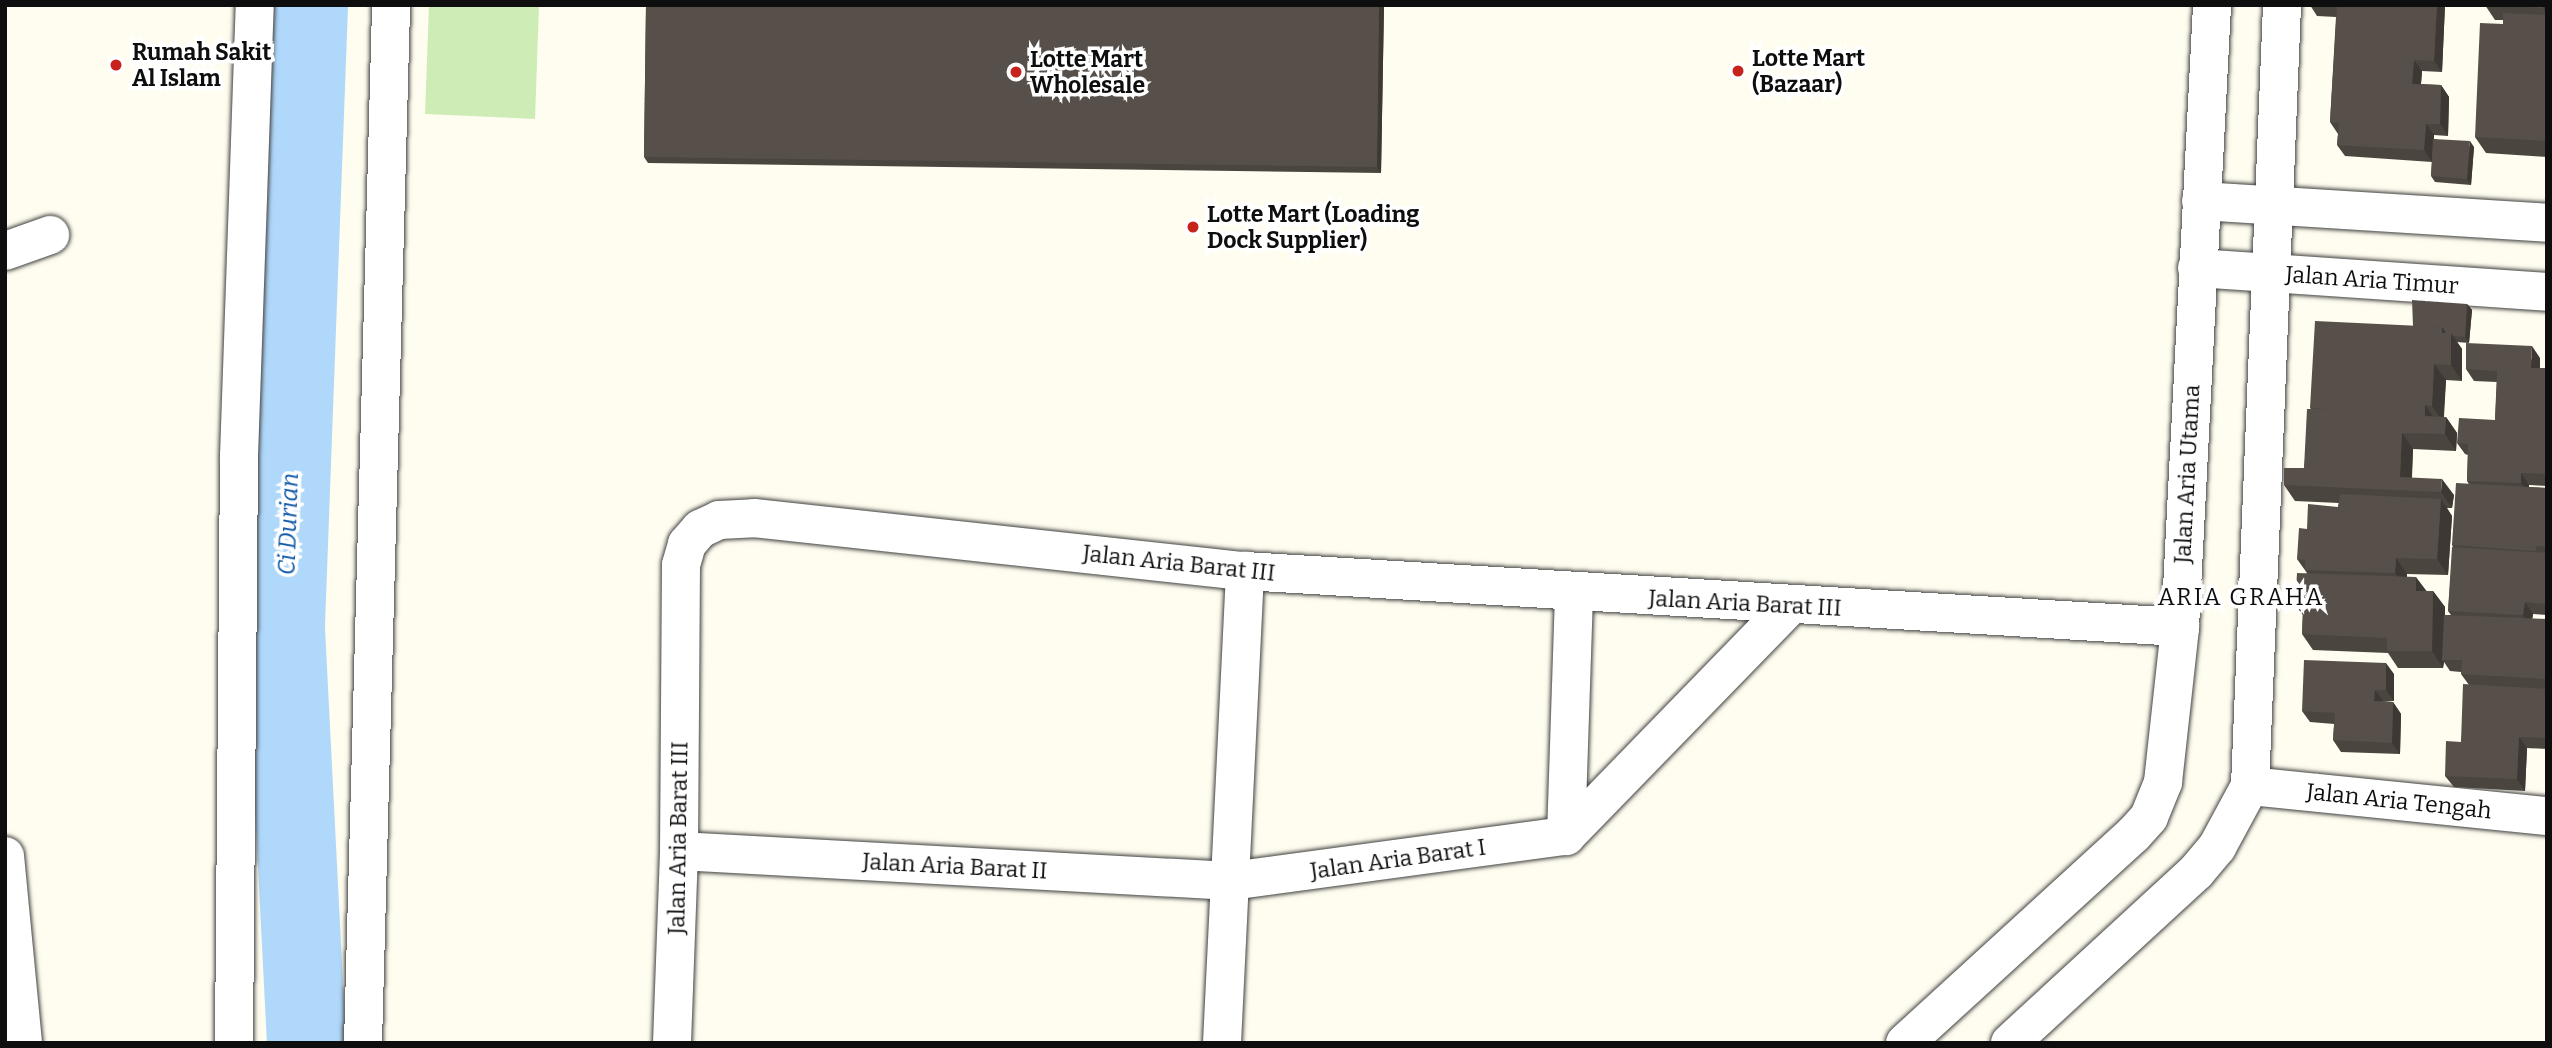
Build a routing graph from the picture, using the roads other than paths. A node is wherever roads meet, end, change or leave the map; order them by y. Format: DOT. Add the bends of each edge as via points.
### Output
graph roads {
  1 [pos="255,5"];
  2 [pos="391,5"];
  3 [pos="2212,5"];
  4 [pos="2282,5"];
  5 [pos="2201,201"];
  6 [pos="2273,208"];
  7 [pos="2547,223"];
  8 [pos="50,235"];
  9 [pos="5,251"];
  10 [pos="2197,268"];
  11 [pos="2269,274"];
  12 [pos="2547,292"];
  13 [pos="1245,571"];
  14 [pos="1574,594"];
  15 [pos="1790,606"];
  16 [pos="2180,627"];
  17 [pos="2250,786"];
  18 [pos="2547,816"];
  19 [pos="1566,836"];
  20 [pos="679,851"];
  21 [pos="5,856"];
  22 [pos="1231,881"];
  23 [pos="12,998"];
  24 [pos="23,1043"];
  25 [pos="234,1043"];
  26 [pos="363,1043"];
  27 [pos="672,1043"];
  28 [pos="1223,1043"];
  29 [pos="1905,1043"];
  30 [pos="2010,1043"];
  1 -- 25 [label="street" via="240,456"];
  2 -- 26 [label="street"];
  3 -- 5 [label="street, Jalan Aria Utama"];
  4 -- 6 [label="street"];
  5 -- 6 [label="street"];
  5 -- 10 [label="street, Jalan Aria Utama"];
  6 -- 7 [label="street"];
  6 -- 11 [label="street"];
  8 -- 9 [label="street"];
  10 -- 11 [label="street, Jalan Aria Timur"];
  10 -- 16 [label="street, Jalan Aria Utama"];
  11 -- 12 [label="street, Jalan Aria Timur"];
  11 -- 17 [label="street"];
  13 -- 14 [label="street, Jalan Aria Barat III"];
  13 -- 20 [label="street, Jalan Aria Barat III" via="754,519 719,520 700,529 687,544 681,565"];
  13 -- 22 [label="street"];
  14 -- 15 [label="street, Jalan Aria Barat III"];
  14 -- 19 [label="street"];
  15 -- 16 [label="street, Jalan Aria Barat III"];
  15 -- 19 [label="street"];
  16 -- 29 [label="street, Jalan Aria Utama" via="2163,782 2149,817"];
  17 -- 18 [label="street, Jalan Aria Tengah"];
  17 -- 30 [label="street" via="2222,838 2196,872"];
  19 -- 22 [label="street, Jalan Aria Barat I"];
  20 -- 22 [label="street, Jalan Aria Barat II"];
  20 -- 27 [label="street, Jalan Aria Barat III"];
  21 -- 23 [label="street"];
  22 -- 28 [label="street"];
  23 -- 24 [label="street"];
}
